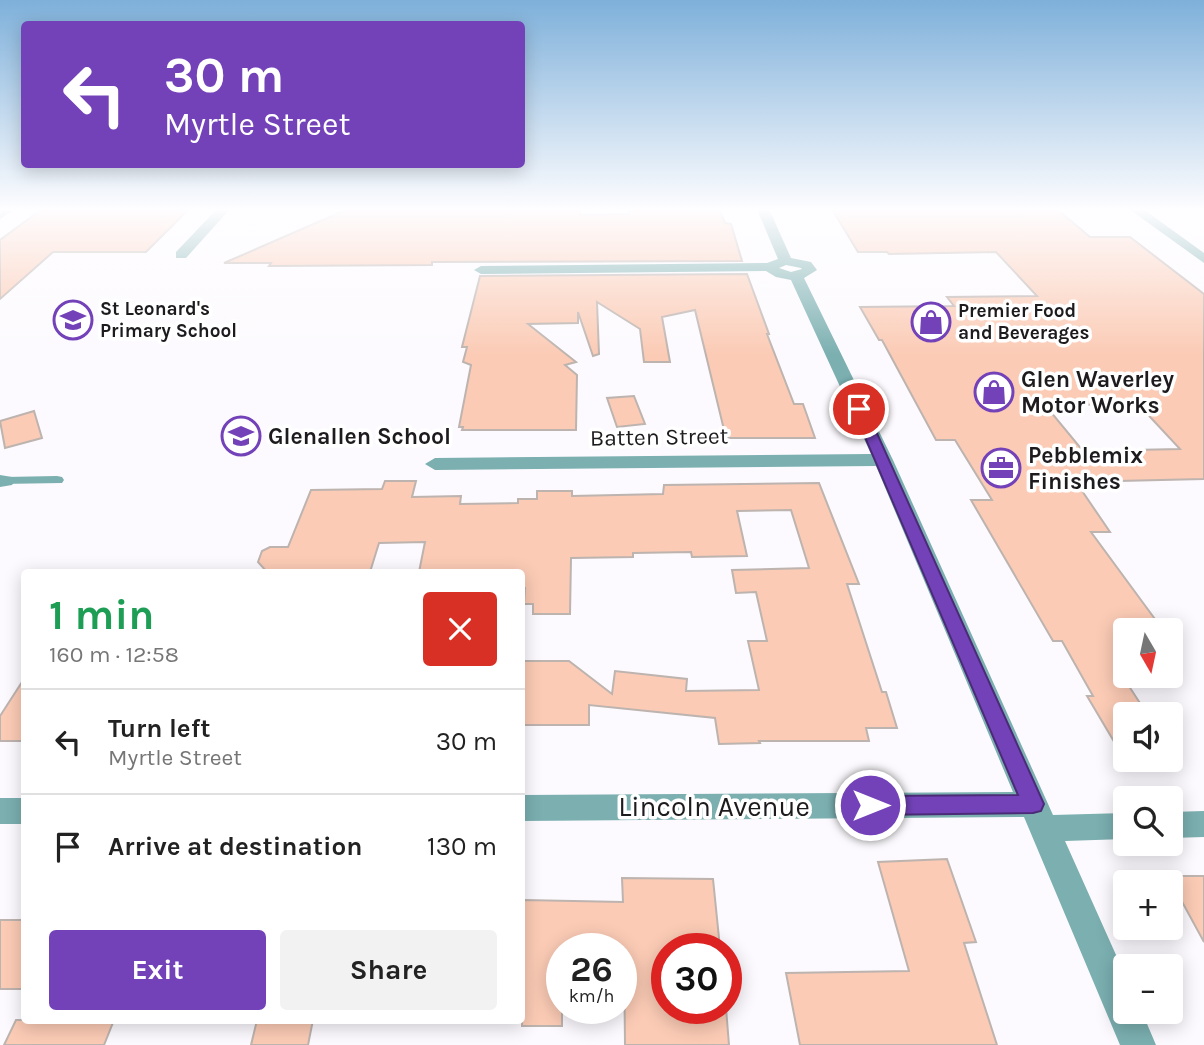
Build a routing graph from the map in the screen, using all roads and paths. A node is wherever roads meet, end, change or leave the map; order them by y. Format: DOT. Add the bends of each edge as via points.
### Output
graph roads {
  1 [pos="786,258"];
  2 [pos="791,268"];
  3 [pos="481,270"];
  4 [pos="883,460"];
  5 [pos="435,464"];
  6 [pos="57,480"];
  7 [pos="3,481"];
  8 [pos="525,808"];
  9 [pos="0,811"];
  10 [pos="21,811"];
  11 [pos="1039,816"];
  12 [pos="1204,824"];
  13 [pos="1113,825"];
  14 [pos="1183,825"];
  15 [pos="1138,1045"];
  1 -- 2 [label="street"];
  2 -- 3 [label="street" via="777,273 771,267"];
  2 -- 4 [label="street"];
  4 -- 5 [label="street, Batten Street"];
  4 -- 11 [label="street"];
  6 -- 7 [label="lane"];
  8 -- 11 [label="street, Lincoln Avenue"];
  9 -- 10 [label="street"];
  11 -- 13 [label="street, Lincoln Avenue"];
  11 -- 15 [label="street"];
  12 -- 14 [label="street"];
}
